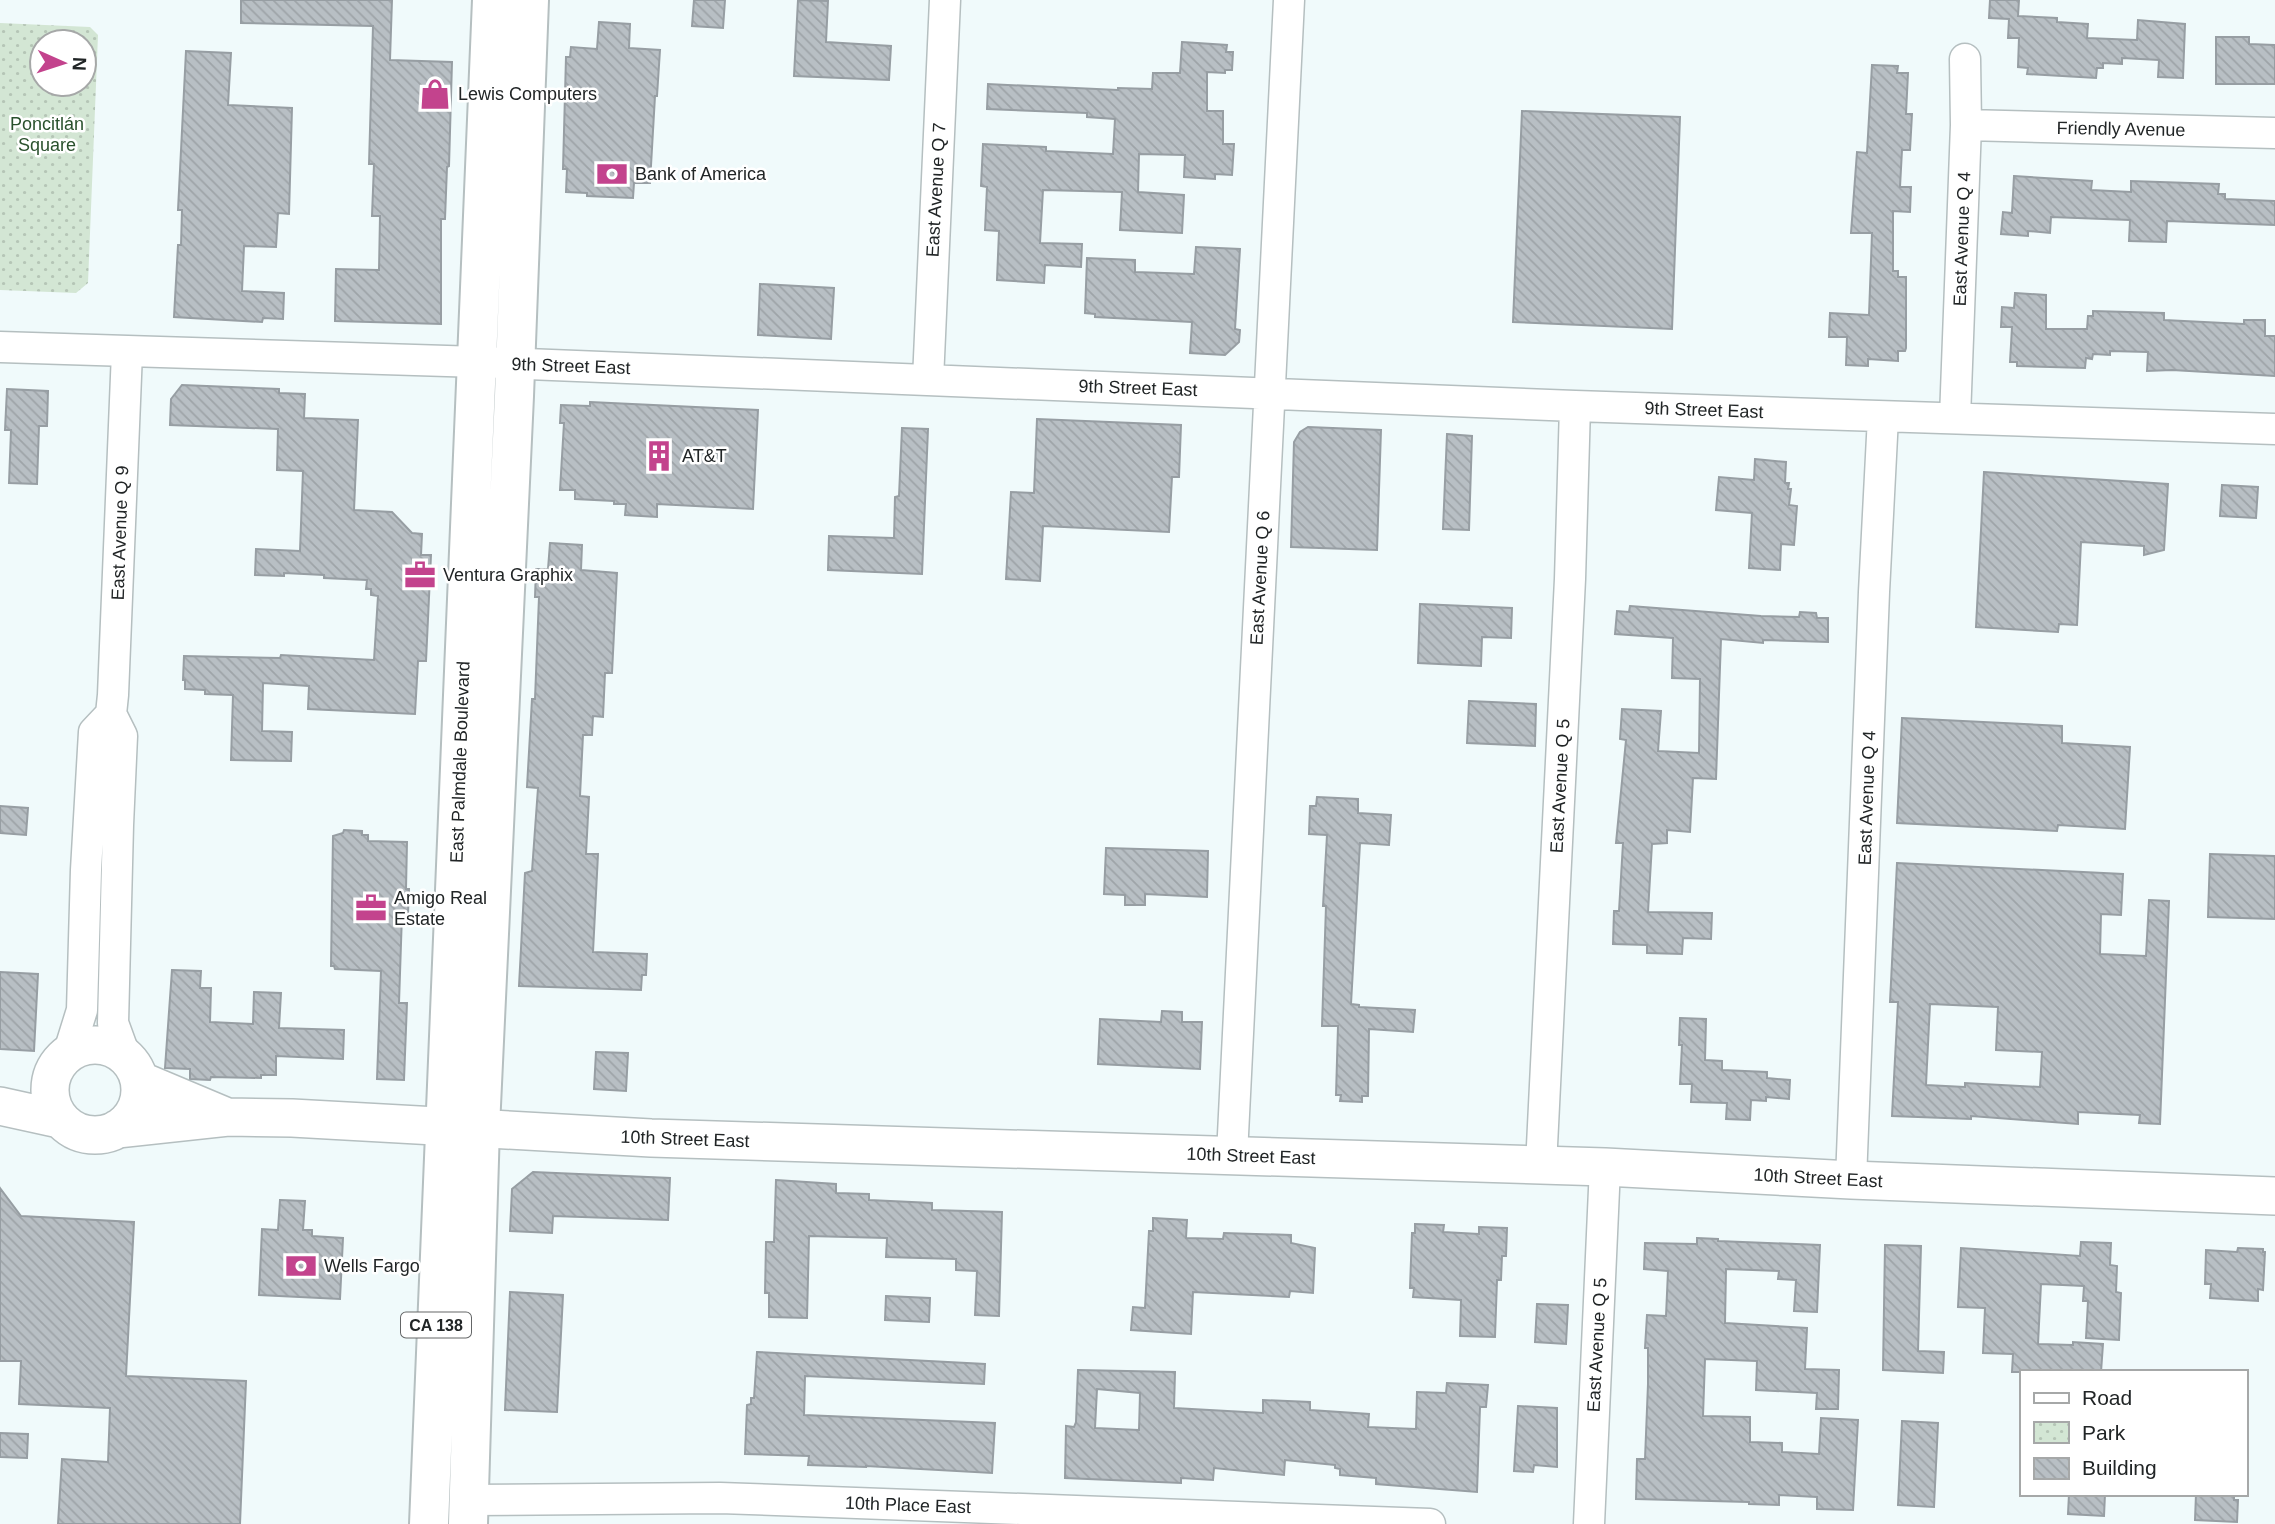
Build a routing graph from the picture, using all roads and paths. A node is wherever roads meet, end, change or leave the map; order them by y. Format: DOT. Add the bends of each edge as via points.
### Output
graph roads {
  1 [pos="492,0"];
  2 [pos="529,0"];
  3 [pos="945,0"];
  4 [pos="1289,0"];
  5 [pos="1965,60"];
  6 [pos="1966,125"];
  7 [pos="2275,133"];
  8 [pos="0,347"];
  9 [pos="127,352"];
  10 [pos="497,363"];
  11 [pos="928,380"];
  12 [pos="1269,393"];
  13 [pos="1575,406"];
  14 [pos="1883,417"];
  15 [pos="1955,418"];
  16 [pos="2275,429"];
  17 [pos="111,714"];
  18 [pos="60,1065"];
  19 [pos="132,1068"];
  20 [pos="0,1094"];
  21 [pos="0,1105"];
  22 [pos="228,1117"];
  23 [pos="59,1119"];
  24 [pos="462,1126"];
  25 [pos="117,1129"];
  26 [pos="1232,1155"];
  27 [pos="1541,1166"];
  28 [pos="1605,1167"];
  29 [pos="1851,1180"];
  30 [pos="2275,1196"];
  31 [pos="468,1512"];
  32 [pos="429,1524"];
  33 [pos="1430,1524"];
  34 [pos="1589,1524"];
  1 -- 10 [label="highway, CA 138"];
  2 -- 10 [label="highway, CA 138"];
  3 -- 11 [label="street, East Avenue Q 7"];
  4 -- 12 [label="street, East Avenue Q 6"];
  5 -- 6 [label="street, East Avenue Q 4"];
  6 -- 7 [label="street, Friendly Avenue"];
  6 -- 15 [label="street, East Avenue Q 4"];
  8 -- 9 [label="street, 9th Street East"];
  9 -- 10 [label="street, 9th Street East"];
  9 -- 17 [label="street, East Avenue Q 9"];
  10 -- 11 [label="street, 9th Street East"];
  10 -- 24 [label="highway, CA 138"];
  11 -- 12 [label="street, 9th Street East"];
  12 -- 13 [label="street, 9th Street East"];
  12 -- 26 [label="street, East Avenue Q 6"];
  13 -- 14 [label="street, 9th Street East"];
  13 -- 27 [label="street, East Avenue Q 5"];
  14 -- 15 [label="street, 9th Street East"];
  14 -- 29 [label="street, East Avenue Q 4"];
  15 -- 16 [label="street, 9th Street East"];
  17 -- 18 [label="street, East Avenue Q 9" via="94,732 82,1010"];
  17 -- 19 [label="street, East Avenue Q 9" via="122,736 113,1023"];
  18 -- 19 [label="main road" via="73,1050 100,1045 114,1048"];
  18 -- 20 [label="main road"];
  18 -- 23 [label="main road" via="50,1089"];
  19 -- 22 [label="main road, 10th Street East"];
  19 -- 25 [label="main road" via="140,1094 137,1108"];
  21 -- 23 [label="main road"];
  22 -- 24 [label="main road, 10th Street East"];
  22 -- 25 [label="main road, 10th Street East"];
  23 -- 25 [label="main road" via="87,1134"];
  24 -- 26 [label="main road, 10th Street East" via="572,1135"];
  24 -- 31 [label="highway, CA 138"];
  24 -- 32 [label="highway, CA 138"];
  26 -- 27 [label="main road, 10th Street East"];
  27 -- 28 [label="main road, 10th Street East"];
  28 -- 29 [label="main road, 10th Street East"];
  28 -- 34 [label="street, East Avenue Q 5"];
  29 -- 30 [label="main road, 10th Street East"];
  31 -- 33 [label="street, 10th Place East" via="666,1498 762,1499"];
}
